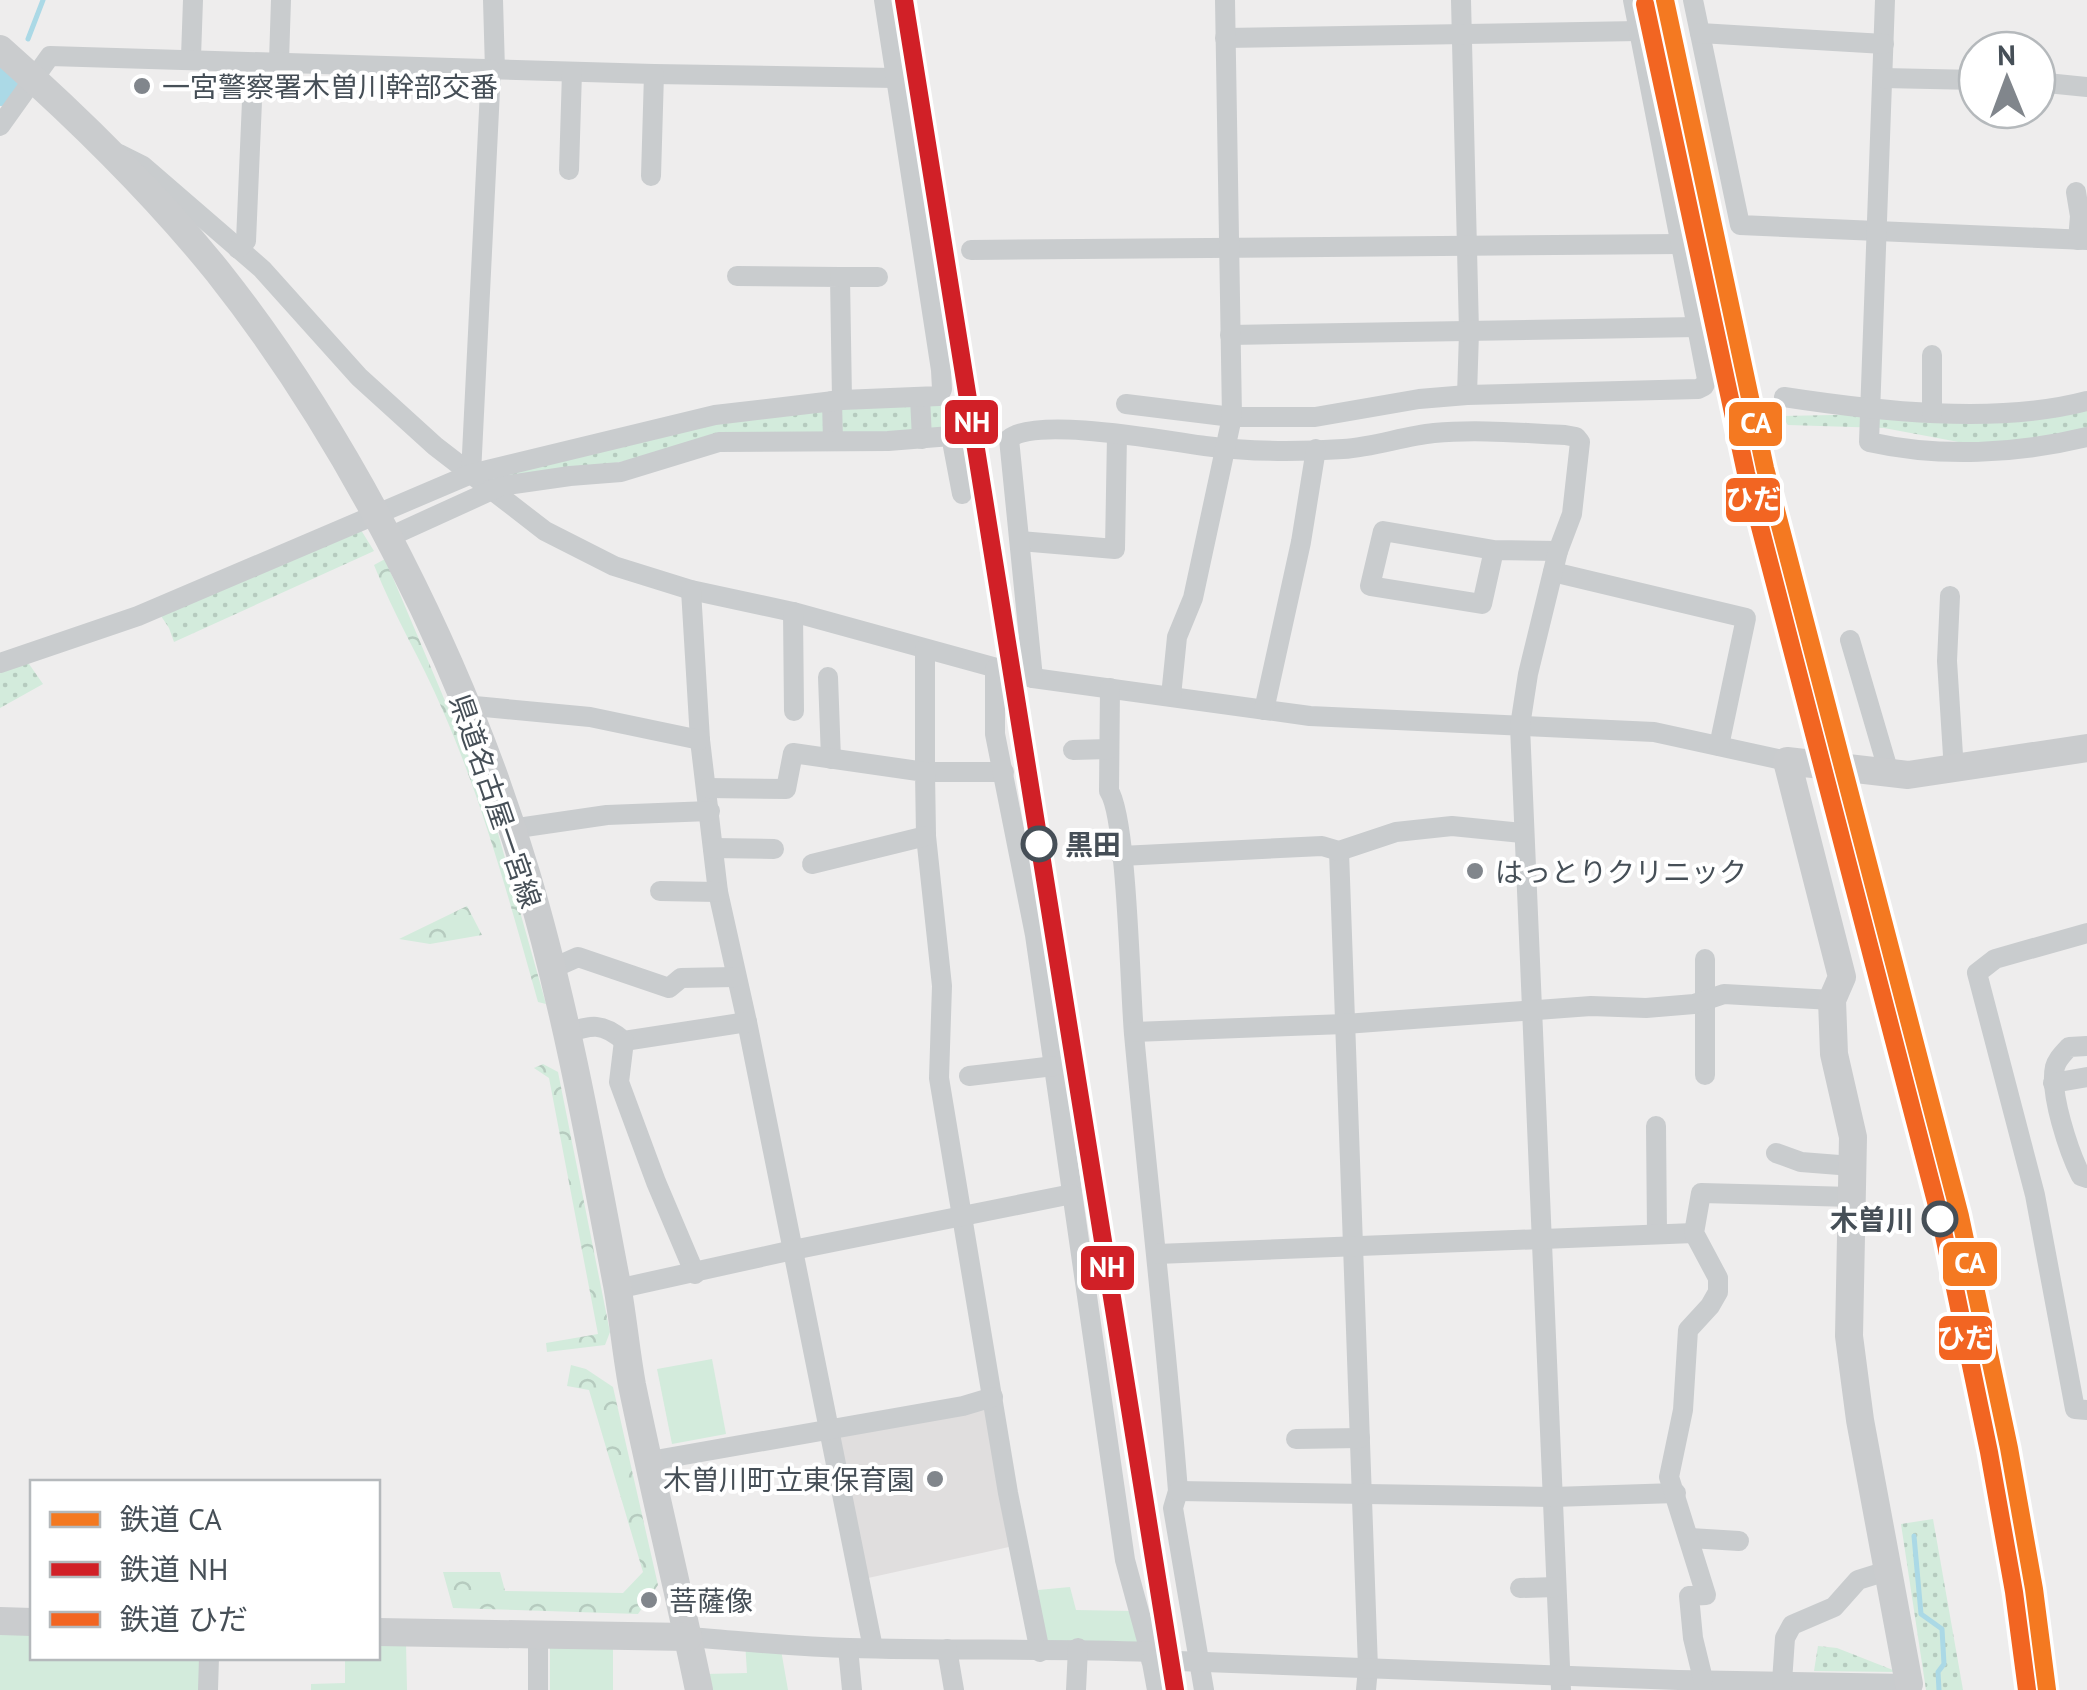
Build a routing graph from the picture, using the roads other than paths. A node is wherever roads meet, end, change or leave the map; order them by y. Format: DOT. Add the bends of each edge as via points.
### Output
graph roads {
  1 [pos="193,0"];
  2 [pos="281,0"];
  3 [pos="494,0"];
  4 [pos="884,0"];
  5 [pos="1225,0"];
  6 [pos="1461,0"];
  7 [pos="1633,0"];
  8 [pos="1693,0"];
  9 [pos="1885,0"];
  10 [pos="1640,30"];
  11 [pos="1700,33"];
  12 [pos="1463,35"];
  13 [pos="1224,38"];
  14 [pos="1884,44"];
  15 [pos="3,57"];
  16 [pos="191,58"];
  17 [pos="280,61"];
  18 [pos="493,70"];
  19 [pos="572,72"];
  20 [pos="654,74"];
  21 [pos="34,78"];
  22 [pos="895,78"];
  23 [pos="1883,78"];
  24 [pos="1957,80"];
  25 [pos="2057,84"];
  26 [pos="2087,87"];
  27 [pos="252,102"];
  28 [pos="0,126"];
  29 [pos="108,149"];
  30 [pos="569,170"];
  31 [pos="651,176"];
  32 [pos="2076,192"];
  33 [pos="1878,231"];
  34 [pos="2082,240"];
  35 [pos="1680,244"];
  36 [pos="1467,246"];
  37 [pos="238,249"];
  38 [pos="972,250"];
  39 [pos="1229,250"];
  40 [pos="737,276"];
  41 [pos="840,277"];
  42 [pos="878,277"];
  43 [pos="1697,327"];
  44 [pos="1469,332"];
  45 [pos="1230,335"];
  46 [pos="1932,354"];
  47 [pos="1467,395"];
  48 [pos="920,397"];
  49 [pos="1784,397"];
  50 [pos="837,401"];
  51 [pos="2087,402"];
  52 [pos="1126,404"];
  53 [pos="1870,408"];
  54 [pos="1932,412"];
  55 [pos="715,415"];
  56 [pos="1232,417"];
  57 [pos="1117,435"];
  58 [pos="922,438"];
  59 [pos="2087,438"];
  60 [pos="833,441"];
  61 [pos="719,442"];
  62 [pos="1228,448"];
  63 [pos="1316,448"];
  64 [pos="471,474"];
  65 [pos="492,492"];
  66 [pos="962,494"];
  67 [pos="380,526"];
  68 [pos="1020,540"];
  69 [pos="1494,550"];
  70 [pos="1558,551"];
  71 [pos="1553,572"];
  72 [pos="691,590"];
  73 [pos="1950,596"];
  74 [pos="793,612"];
  75 [pos="1850,640"];
  76 [pos="925,650"];
  77 [pos="0,663"];
  78 [pos="995,669"];
  79 [pos="828,677"];
  80 [pos="1033,678"];
  81 [pos="1110,688"];
  82 [pos="1172,696"];
  83 [pos="464,705"];
  84 [pos="1264,710"];
  85 [pos="794,711"];
  86 [pos="1520,726"];
  87 [pos="700,740"];
  88 [pos="1719,746"];
  89 [pos="2087,748"];
  90 [pos="1109,749"];
  91 [pos="1073,750"];
  92 [pos="831,758"];
  93 [pos="1787,761"];
  94 [pos="1954,771"];
  95 [pos="925,772"];
  96 [pos="1004,772"];
  97 [pos="1890,773"];
  98 [pos="708,788"];
  99 [pos="710,811"];
  100 [pos="511,828"];
  101 [pos="1522,833"];
  102 [pos="926,836"];
  103 [pos="713,848"];
  104 [pos="774,849"];
  105 [pos="1339,851"];
  106 [pos="1121,856"];
  107 [pos="812,864"];
  108 [pos="660,891"];
  109 [pos="718,892"];
  110 [pos="2087,933"];
  111 [pos="1705,959"];
  112 [pos="551,970"];
  113 [pos="735,977"];
  114 [pos="1706,1000"];
  115 [pos="1832,1000"];
  116 [pos="1530,1013"];
  117 [pos="747,1022"];
  118 [pos="1345,1024"];
  119 [pos="1134,1032"];
  120 [pos="566,1033"];
  121 [pos="624,1041"];
  122 [pos="2087,1046"];
  123 [pos="1054,1066"];
  124 [pos="1705,1074"];
  125 [pos="969,1076"];
  126 [pos="2087,1077"];
  127 [pos="2053,1084"];
  128 [pos="1656,1126"];
  129 [pos="2077,1141"];
  130 [pos="1776,1154"];
  131 [pos="1852,1166"];
  132 [pos="2087,1178"];
  133 [pos="1072,1194"];
  134 [pos="1852,1197"];
  135 [pos="962,1215"];
  136 [pos="1694,1233"];
  137 [pos="1657,1234"];
  138 [pos="1542,1236"];
  139 [pos="1354,1244"];
  140 [pos="793,1250"];
  141 [pos="1157,1254"];
  142 [pos="695,1274"];
  143 [pos="617,1290"];
  144 [pos="993,1397"];
  145 [pos="2087,1410"];
  146 [pos="828,1429"];
  147 [pos="1360,1438"];
  148 [pos="1296,1439"];
  149 [pos="650,1461"];
  150 [pos="1178,1490"];
  151 [pos="1676,1493"];
  152 [pos="1362,1494"];
  153 [pos="1553,1496"];
  154 [pos="1690,1538"];
  155 [pos="1739,1540"];
  156 [pos="1890,1570"];
  157 [pos="1520,1588"];
  158 [pos="1556,1588"];
  159 [pos="0,1621"];
  160 [pos="30,1622"];
  161 [pos="380,1632"];
  162 [pos="538,1636"];
  163 [pos="688,1637"];
  164 [pos="848,1648"];
  165 [pos="872,1648"];
  166 [pos="1078,1648"];
  167 [pos="947,1649"];
  168 [pos="1040,1652"];
  169 [pos="1150,1656"];
  170 [pos="1199,1659"];
  171 [pos="208,1660"];
  172 [pos="1368,1668"];
  173 [pos="1703,1680"];
  174 [pos="1782,1682"];
  175 [pos="1560,1683"];
  176 [pos="1678,1685"];
  177 [pos="1910,1687"];
  178 [pos="208,1690"];
  179 [pos="538,1690"];
  180 [pos="699,1690"];
  181 [pos="852,1690"];
  182 [pos="954,1690"];
  183 [pos="1076,1690"];
  184 [pos="1156,1690"];
  185 [pos="1204,1690"];
  186 [pos="1366,1690"];
  1 -- 16 [label="street"];
  2 -- 17 [label="street"];
  3 -- 18 [label="street"];
  4 -- 22 [label="street"];
  5 -- 13 [label="street"];
  6 -- 12 [label="street"];
  7 -- 10 [label="street"];
  8 -- 11 [label="street"];
  9 -- 14 [label="street"];
  10 -- 12 [label="street"];
  10 -- 35 [label="street"];
  11 -- 14 [label="street"];
  11 -- 33 [label="street" via="1740,225"];
  12 -- 13 [label="street"];
  12 -- 36 [label="street"];
  13 -- 39 [label="street"];
  14 -- 23 [label="street"];
  15 -- 21 [label="main road, 県道名古屋一宮線"];
  16 -- 17 [label="street"];
  16 -- 21 [label="street" via="50,56"];
  17 -- 18 [label="street"];
  18 -- 19 [label="street"];
  18 -- 64 [label="street"];
  19 -- 20 [label="street"];
  19 -- 30 [label="street"];
  20 -- 22 [label="street"];
  20 -- 31 [label="street"];
  21 -- 28 [label="street"];
  21 -- 29 [label="main road, 県道名古屋一宮線"];
  22 -- 48 [label="street" via="942,389 939,396"];
  23 -- 24 [label="street"];
  23 -- 33 [label="street"];
  25 -- 26 [label="street"];
  27 -- 37 [label="street" via="246,241"];
  29 -- 37 [label="street" via="144,166"];
  29 -- 67 [label="main road, 県道名古屋一宮線" via="262,332"];
  32 -- 34 [label="street"];
  33 -- 34 [label="street"];
  33 -- 53 [label="street"];
  35 -- 36 [label="street"];
  35 -- 43 [label="street"];
  36 -- 39 [label="street"];
  36 -- 44 [label="street"];
  37 -- 64 [label="street" via="296,303 359,377"];
  38 -- 39 [label="street"];
  39 -- 45 [label="street"];
  40 -- 41 [label="street"];
  41 -- 42 [label="street"];
  41 -- 50 [label="street"];
  43 -- 44 [label="street"];
  43 -- 47 [label="street" via="1707,379 1698,389"];
  44 -- 45 [label="street"];
  44 -- 47 [label="street"];
  45 -- 56 [label="street"];
  46 -- 54 [label="street"];
  47 -- 56 [label="street" via="1316,417"];
  48 -- 50 [label="street"];
  48 -- 58 [label="street"];
  49 -- 53 [label="street"];
  50 -- 55 [label="street"];
  50 -- 60 [label="street"];
  51 -- 54 [label="street" via="2036,412"];
  52 -- 56 [label="street"];
  53 -- 54 [label="street"];
  53 -- 59 [label="street" via="1869,442 1882,445 2012,452"];
  55 -- 61 [label="street"];
  55 -- 64 [label="street"];
  56 -- 62 [label="street"];
  57 -- 62 [label="street"];
  57 -- 68 [label="street" via="1115,550"];
  57 -- 68 [label="street" via="1033,430 1009,439"];
  58 -- 60 [label="street"];
  58 -- 66 [label="street" via="951,436"];
  60 -- 61 [label="street"];
  61 -- 65 [label="street" via="621,472"];
  62 -- 63 [label="street"];
  62 -- 82 [label="street" via="1178,637"];
  63 -- 70 [label="street" via="1433,433 1576,437 1572,514"];
  63 -- 84 [label="street"];
  64 -- 65 [label="street"];
  64 -- 67 [label="street"];
  65 -- 67 [label="street"];
  65 -- 72 [label="street" via="546,532 614,566"];
  67 -- 77 [label="street"];
  67 -- 83 [label="main road, 県道名古屋一宮線"];
  68 -- 80 [label="street"];
  69 -- 69 [label="street" via="1382,530 1370,586 1482,604"];
  69 -- 70 [label="street"];
  70 -- 71 [label="street"];
  71 -- 86 [label="street"];
  71 -- 88 [label="street" via="1746,618"];
  72 -- 74 [label="street"];
  72 -- 87 [label="street"];
  73 -- 94 [label="street"];
  74 -- 76 [label="street"];
  74 -- 85 [label="street"];
  75 -- 97 [label="street"];
  76 -- 78 [label="street"];
  76 -- 95 [label="street"];
  78 -- 80 [label="street"];
  78 -- 96 [label="street" via="995,734"];
  79 -- 92 [label="street"];
  80 -- 81 [label="street"];
  81 -- 82 [label="street"];
  81 -- 90 [label="street"];
  82 -- 84 [label="street"];
  83 -- 87 [label="street" via="590,717"];
  83 -- 100 [label="main road, 県道名古屋一宮線"];
  84 -- 86 [label="street"];
  86 -- 88 [label="street" via="1654,732"];
  86 -- 101 [label="street"];
  87 -- 98 [label="street"];
  88 -- 93 [label="street"];
  89 -- 94 [label="main road"];
  90 -- 91 [label="street"];
  90 -- 106 [label="street"];
  92 -- 95 [label="street"];
  92 -- 98 [label="street" via="793,753 786,789"];
  93 -- 97 [label="main road"];
  93 -- 115 [label="main road" via="1842,977"];
  94 -- 97 [label="main road"];
  95 -- 96 [label="street"];
  95 -- 102 [label="street"];
  96 -- 123 [label="street"];
  98 -- 99 [label="street"];
  99 -- 100 [label="street"];
  99 -- 103 [label="street"];
  100 -- 112 [label="main road, 県道名古屋一宮線"];
  101 -- 105 [label="street" via="1452,826 1396,832"];
  101 -- 116 [label="street"];
  102 -- 107 [label="street"];
  102 -- 135 [label="street" via="942,986 938,1078"];
  103 -- 104 [label="street"];
  103 -- 109 [label="street"];
  105 -- 106 [label="street" via="1322,846"];
  105 -- 118 [label="street"];
  106 -- 119 [label="street"];
  108 -- 109 [label="street"];
  109 -- 113 [label="street"];
  110 -- 145 [label="street" via="1995,959 1977,974 2035,1195 2074,1410"];
  111 -- 114 [label="street"];
  112 -- 113 [label="street" via="578,957 669,988 681,978"];
  112 -- 120 [label="main road, 県道名古屋一宮線"];
  113 -- 117 [label="street"];
  114 -- 115 [label="street" via="1724,994"];
  114 -- 116 [label="street"];
  114 -- 124 [label="street"];
  115 -- 131 [label="main road"];
  116 -- 118 [label="street"];
  116 -- 138 [label="street"];
  117 -- 121 [label="street"];
  117 -- 140 [label="street"];
  118 -- 119 [label="street"];
  118 -- 139 [label="street"];
  119 -- 141 [label="street"];
  120 -- 121 [label="street" via="609,1027"];
  120 -- 143 [label="main road, 県道名古屋一宮線"];
  121 -- 142 [label="street" via="619,1082"];
  122 -- 127 [label="street" via="2068,1047 2056,1062"];
  123 -- 125 [label="street"];
  123 -- 133 [label="street"];
  126 -- 127 [label="street"];
  127 -- 129 [label="street"];
  128 -- 137 [label="street"];
  129 -- 132 [label="street" via="2081,1176"];
  130 -- 131 [label="street"];
  131 -- 134 [label="main road"];
  133 -- 135 [label="street"];
  133 -- 169 [label="street" via="1125,1560"];
  134 -- 136 [label="street" via="1701,1194"];
  134 -- 156 [label="main road" via="1849,1336"];
  135 -- 140 [label="street"];
  135 -- 144 [label="street"];
  136 -- 137 [label="street"];
  136 -- 151 [label="street" via="1718,1278 1718,1292 1688,1330 1683,1410 1668,1477"];
  137 -- 138 [label="street"];
  138 -- 139 [label="street"];
  138 -- 153 [label="street"];
  139 -- 141 [label="street"];
  139 -- 147 [label="street"];
  140 -- 142 [label="street"];
  140 -- 146 [label="street"];
  141 -- 150 [label="street"];
  142 -- 143 [label="street"];
  143 -- 149 [label="main road, 県道名古屋一宮線"];
  144 -- 146 [label="street"];
  144 -- 168 [label="street"];
  146 -- 149 [label="street"];
  146 -- 165 [label="street"];
  147 -- 148 [label="street"];
  147 -- 152 [label="street"];
  149 -- 163 [label="main road, 県道名古屋一宮線"];
  150 -- 152 [label="street"];
  150 -- 170 [label="street" via="1173,1508"];
  151 -- 153 [label="street"];
  151 -- 154 [label="street"];
  152 -- 153 [label="street"];
  152 -- 172 [label="street"];
  153 -- 158 [label="street"];
  154 -- 155 [label="street"];
  154 -- 173 [label="street" via="1706,1595 1689,1596"];
  156 -- 174 [label="street" via="1858,1580 1834,1608 1792,1625"];
  156 -- 177 [label="main road"];
  157 -- 158 [label="street"];
  158 -- 175 [label="street"];
  159 -- 160 [label="main road"];
  161 -- 162 [label="main road"];
  162 -- 163 [label="main road"];
  162 -- 179 [label="street"];
  163 -- 164 [label="street"];
  163 -- 180 [label="main road, 県道名古屋一宮線"];
  164 -- 165 [label="street"];
  164 -- 181 [label="street"];
  165 -- 167 [label="street"];
  166 -- 168 [label="street"];
  166 -- 169 [label="street"];
  166 -- 183 [label="street"];
  167 -- 168 [label="street"];
  167 -- 182 [label="street"];
  169 -- 170 [label="street"];
  169 -- 184 [label="street"];
  170 -- 172 [label="street"];
  170 -- 185 [label="street"];
  171 -- 178 [label="street"];
  172 -- 175 [label="street"];
  172 -- 186 [label="street"];
  173 -- 174 [label="street"];
  173 -- 176 [label="street"];
  174 -- 177 [label="street"];
  175 -- 176 [label="street"];
}
